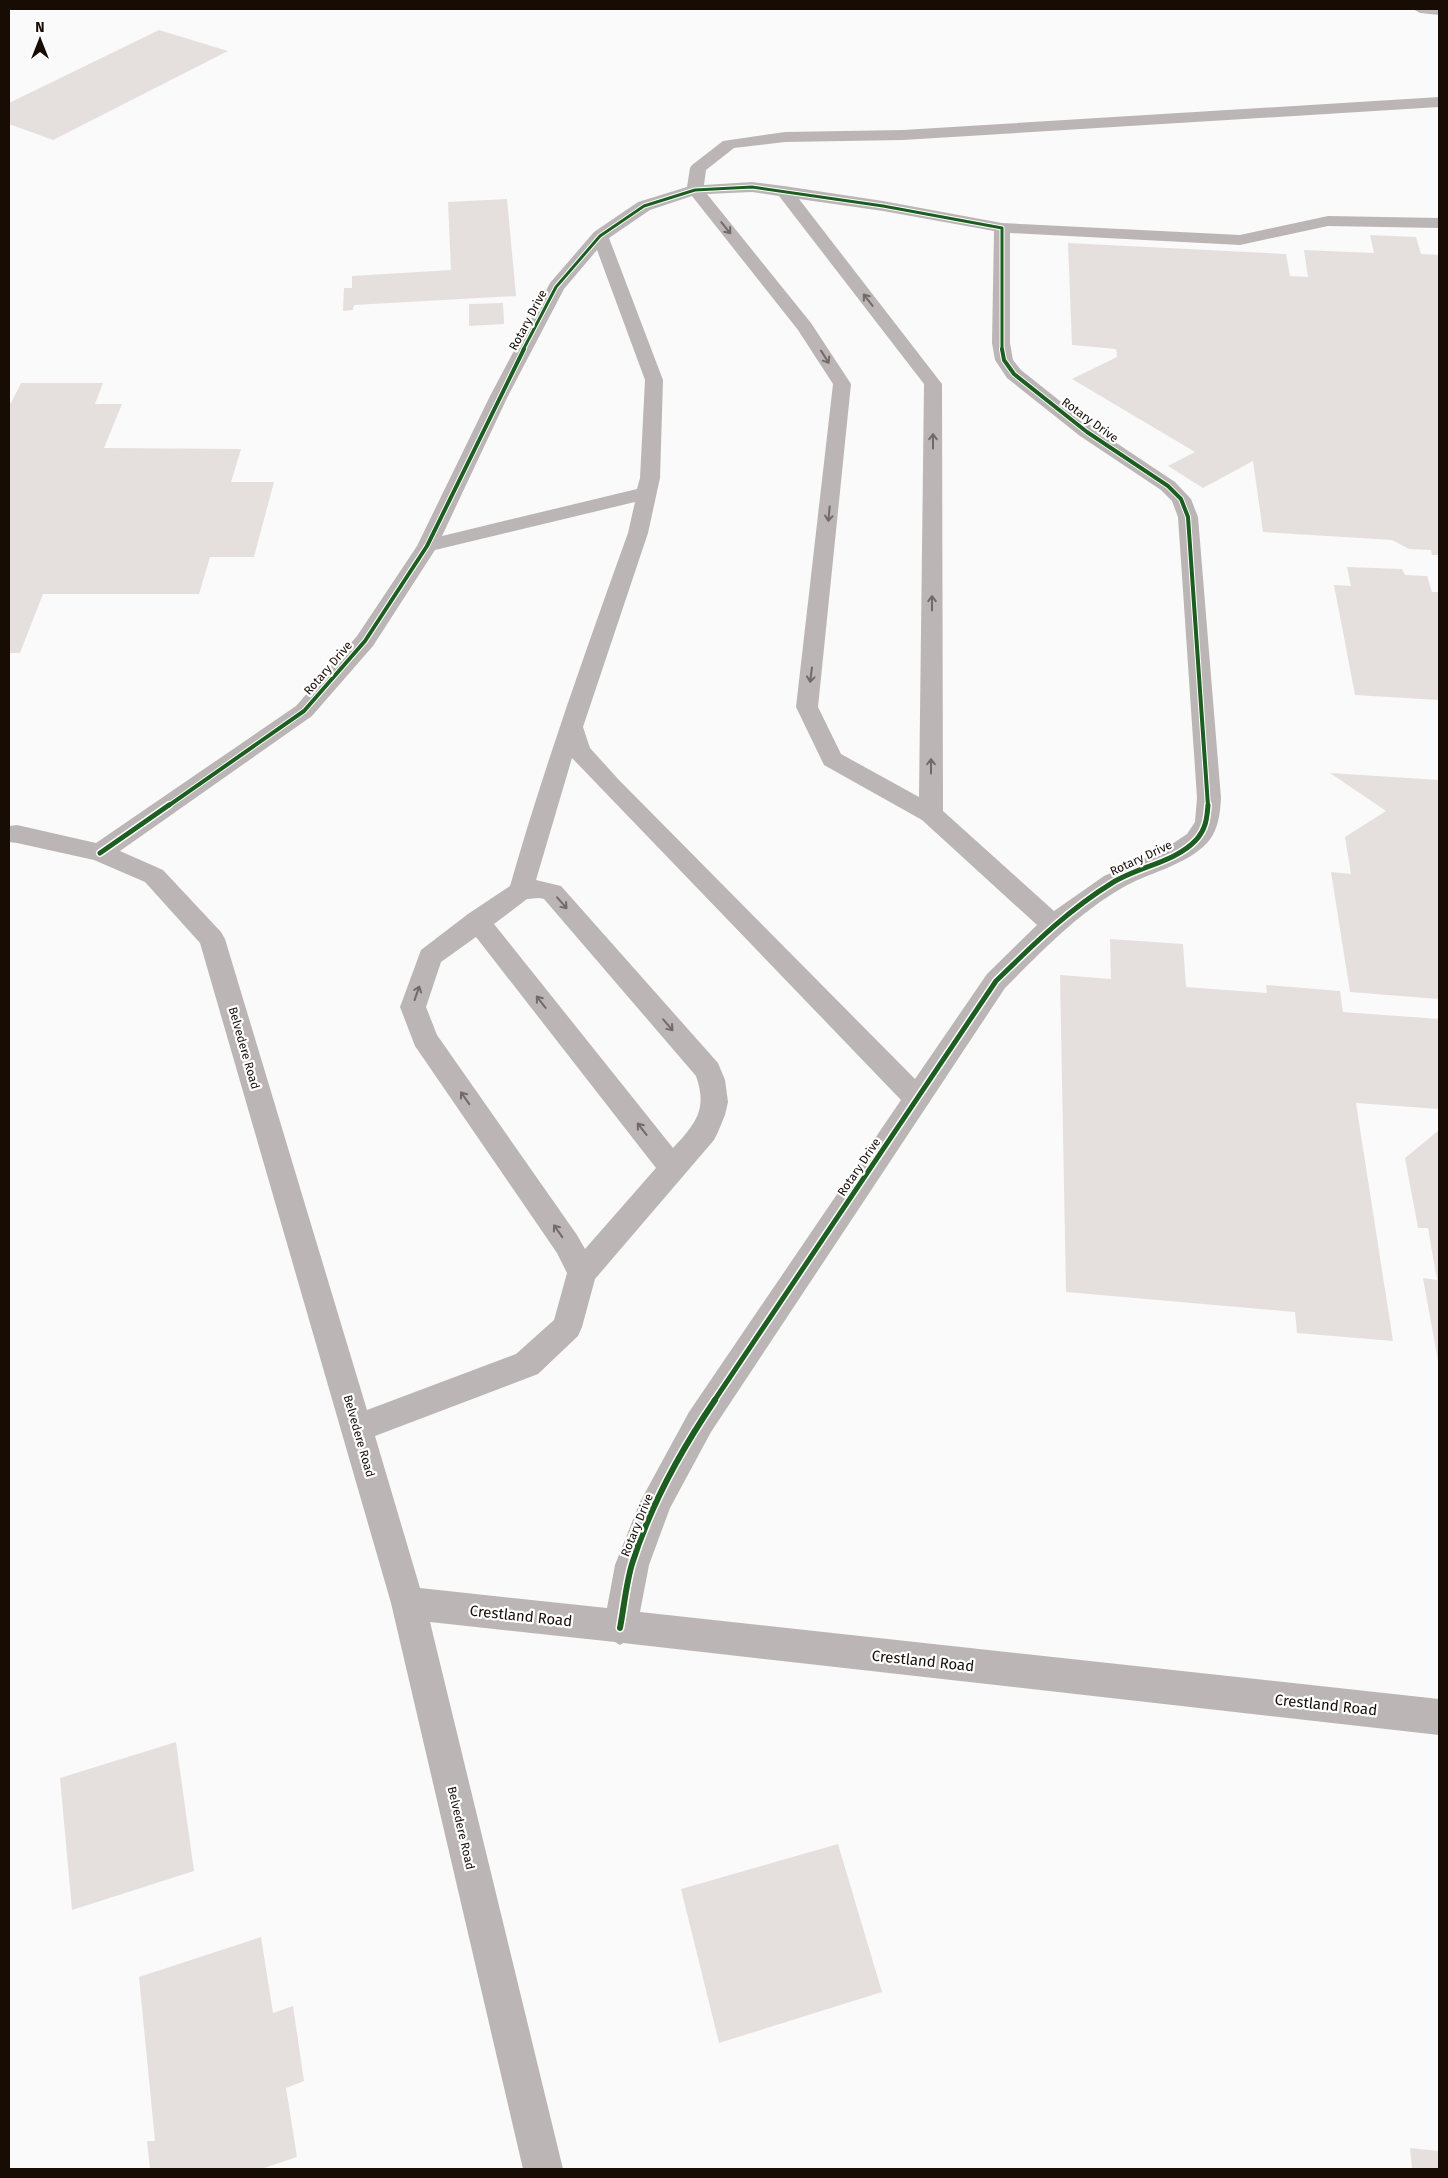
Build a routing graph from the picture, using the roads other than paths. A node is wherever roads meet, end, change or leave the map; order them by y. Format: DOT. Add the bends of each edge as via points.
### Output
graph roads {
  1 [pos="1420,9"];
  2 [pos="1439,11"];
  3 [pos="1439,102"];
  4 [pos="695,190"];
  5 [pos="784,192"];
  6 [pos="1439,223"];
  7 [pos="1002,228"];
  8 [pos="600,236"];
  9 [pos="647,494"];
  10 [pos="427,546"];
  11 [pos="570,727"];
  12 [pos="930,814"];
  13 [pos="9,834"];
  14 [pos="100,854"];
  15 [pos="521,891"];
  16 [pos="477,921"];
  17 [pos="1053,925"];
  18 [pos="916,1099"];
  19 [pos="672,1167"];
  20 [pos="582,1273"];
  21 [pos="356,1428"];
  22 [pos="408,1604"];
  23 [pos="620,1628"];
  24 [pos="1439,1717"];
  25 [pos="543,2169"];
  1 -- 2 [label="main road"];
  3 -- 4 [label="street" via="903,135 785,137 729,144 698,168"];
  4 -- 5 [label="street, Rotary Drive" via="752,187"];
  4 -- 8 [label="street, Rotary Drive" via="644,206"];
  4 -- 12 [label="street, one-way" via="806,327 842,384 807,707 832,759"];
  5 -- 7 [label="street, Rotary Drive"];
  12 -- 5 [label="street, one-way" via="933,384"];
  6 -- 7 [label="street" via="1328,222 1240,240"];
  7 -- 17 [label="street, Rotary Drive" via="1001,343 1004,360 1034,392 1168,486 1180,499 1188,517 1207,769 1207,823 1196,840 1172,856 1113,882"];
  8 -- 9 [label="street" via="654,380"];
  8 -- 10 [label="street, Rotary Drive" via="556,287"];
  9 -- 10 [label="street"];
  9 -- 11 [label="street" via="638,533"];
  10 -- 14 [label="street, Rotary Drive" via="365,641 304,711"];
  11 -- 15 [label="street"];
  11 -- 18 [label="street" via="580,752 611,786"];
  12 -- 17 [label="street"];
  13 -- 14 [label="street, Belvedere Road"];
  14 -- 21 [label="street, Belvedere Road" via="154,876 212,938"];
  15 -- 16 [label="street"];
  15 -- 19 [label="street, one-way" via="538,888 552,892 708,1071 715,1091 714,1112 704,1132"];
  19 -- 16 [label="street, one-way"];
  20 -- 16 [label="street, one-way" via="567,1244 425,1039 413,1007 430,957"];
  17 -- 18 [label="street, Rotary Drive" via="996,981"];
  18 -- 23 [label="street, Rotary Drive" via="696,1430 656,1502 632,1565"];
  19 -- 20 [label="street"];
  20 -- 21 [label="street" via="567,1327 527,1364"];
  21 -- 22 [label="street, Belvedere Road"];
  22 -- 23 [label="street, Crestland Road"];
  22 -- 25 [label="street, Belvedere Road"];
  23 -- 24 [label="street, Crestland Road"];
}
